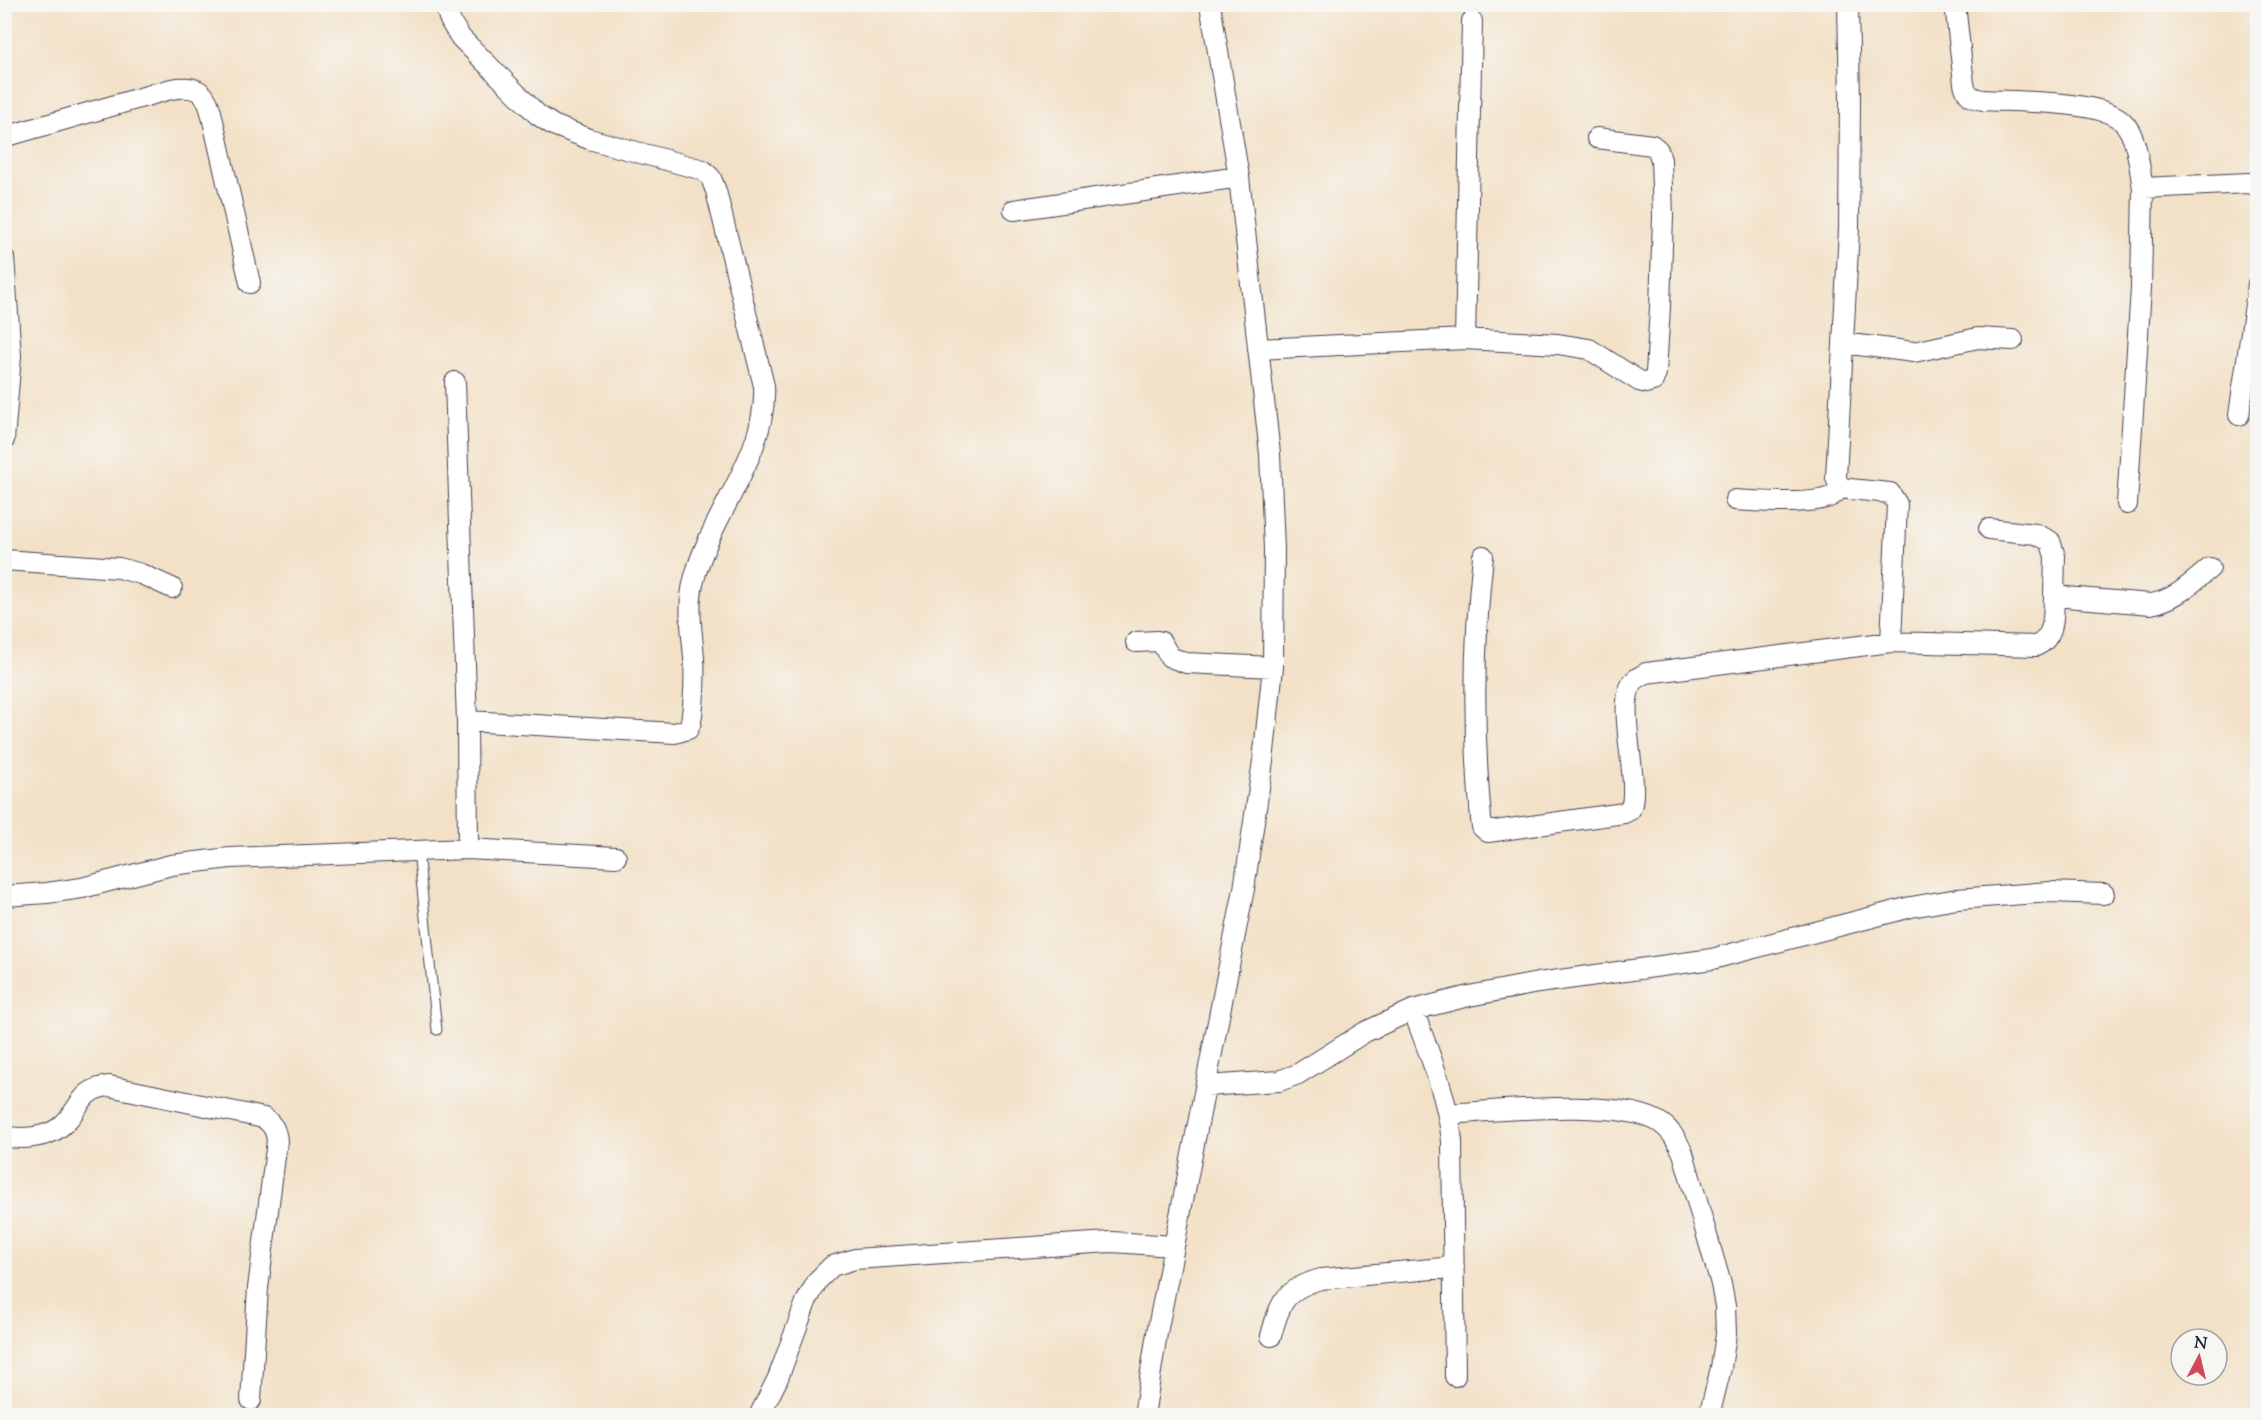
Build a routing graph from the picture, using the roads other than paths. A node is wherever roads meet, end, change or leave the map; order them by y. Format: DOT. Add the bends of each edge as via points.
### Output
graph roads {
  1 [pos="447,4"];
  2 [pos="1210,4"];
  3 [pos="1848,4"];
  4 [pos="1955,4"];
  5 [pos="1472,21"];
  6 [pos="4,137"];
  7 [pos="1597,138"];
  8 [pos="1239,177"];
  9 [pos="2258,186"];
  10 [pos="2143,188"];
  11 [pos="1014,210"];
  12 [pos="5,270"];
  13 [pos="250,283"];
  14 [pos="2258,284"];
  15 [pos="1465,339"];
  16 [pos="2013,340"];
  17 [pos="1843,343"];
  18 [pos="1258,349"];
  19 [pos="455,382"];
  20 [pos="2239,415"];
  21 [pos="4,440"];
  22 [pos="1840,488"];
  23 [pos="1735,500"];
  24 [pos="2127,504"];
  25 [pos="1989,529"];
  26 [pos="1483,556"];
  27 [pos="4,560"];
  28 [pos="2210,568"];
  29 [pos="172,588"];
  30 [pos="2054,596"];
  31 [pos="1136,642"];
  32 [pos="1891,642"];
  33 [pos="1273,667"];
  34 [pos="467,721"];
  35 [pos="468,849"];
  36 [pos="418,851"];
  37 [pos="616,857"];
  38 [pos="2104,894"];
  39 [pos="4,896"];
  40 [pos="1413,1010"];
  41 [pos="437,1030"];
  42 [pos="1206,1086"];
  43 [pos="1449,1114"];
  44 [pos="4,1136"];
  45 [pos="1174,1246"];
  46 [pos="1454,1267"];
  47 [pos="1271,1336"];
  48 [pos="1455,1376"];
  49 [pos="251,1400"];
  50 [pos="759,1416"];
  51 [pos="1144,1416"];
  52 [pos="1709,1416"];
  1 -- 34 [label="street" via="451,24 461,38 538,115 553,125 692,166 711,178 765,403 761,425 694,579 690,603 693,714 688,729 675,733"];
  2 -- 8 [label="street"];
  3 -- 17 [label="street" via="1850,99"];
  4 -- 10 [label="street" via="1964,84 1972,98 2077,106 2112,113 2124,122 2132,139"];
  5 -- 15 [label="street"];
  6 -- 13 [label="street" via="171,89 186,86 198,90 208,99"];
  7 -- 15 [label="street" via="1652,145 1661,160 1660,307 1653,381 1639,381 1589,349"];
  8 -- 11 [label="street"];
  8 -- 18 [label="street"];
  9 -- 10 [label="street" via="2249,183"];
  10 -- 24 [label="street" via="2141,288"];
  12 -- 21 [label="street" via="11,356"];
  14 -- 20 [label="street"];
  15 -- 18 [label="street"];
  16 -- 17 [label="street" via="1978,338 1914,352"];
  17 -- 22 [label="street" via="1836,478"];
  18 -- 33 [label="street" via="1270,453"];
  19 -- 34 [label="street"];
  22 -- 23 [label="street" via="1826,499"];
  22 -- 32 [label="street" via="1890,493 1897,504"];
  25 -- 30 [label="street" via="2036,534 2050,542 2055,556"];
  26 -- 32 [label="street" via="1476,634 1475,732 1480,819 1488,832 1630,810 1633,796 1628,743 1629,687 1646,673"];
  27 -- 29 [label="street" via="119,568"];
  28 -- 30 [label="street" via="2173,597 2151,604"];
  30 -- 32 [label="street" via="2049,637 2036,646"];
  31 -- 33 [label="street" via="1157,640 1170,657 1186,663"];
  33 -- 42 [label="street" via="1244,889"];
  34 -- 35 [label="street"];
  35 -- 36 [label="street"];
  35 -- 37 [label="street"];
  36 -- 39 [label="street" via="230,858 171,865 82,888"];
  36 -- 41 [label="lane"];
  38 -- 40 [label="street" via="2050,892 1957,899 1712,958 1538,983"];
  40 -- 42 [label="street" via="1365,1032 1298,1074 1279,1081"];
  40 -- 43 [label="street"];
  42 -- 45 [label="street"];
  43 -- 46 [label="street"];
  43 -- 52 [label="street" via="1565,1107 1612,1110 1648,1116 1674,1136 1683,1153 1725,1306 1724,1345"];
  44 -- 49 [label="street" via="43,1135 59,1128 88,1092 109,1086 264,1118 272,1124 277,1141 258,1288"];
  45 -- 50 [label="street" via="1112,1242 855,1259 832,1266 818,1280 806,1302 778,1378"];
  45 -- 51 [label="street"];
  46 -- 47 [label="street" via="1321,1279 1304,1284 1288,1294 1279,1308"];
  46 -- 48 [label="street"];
}
